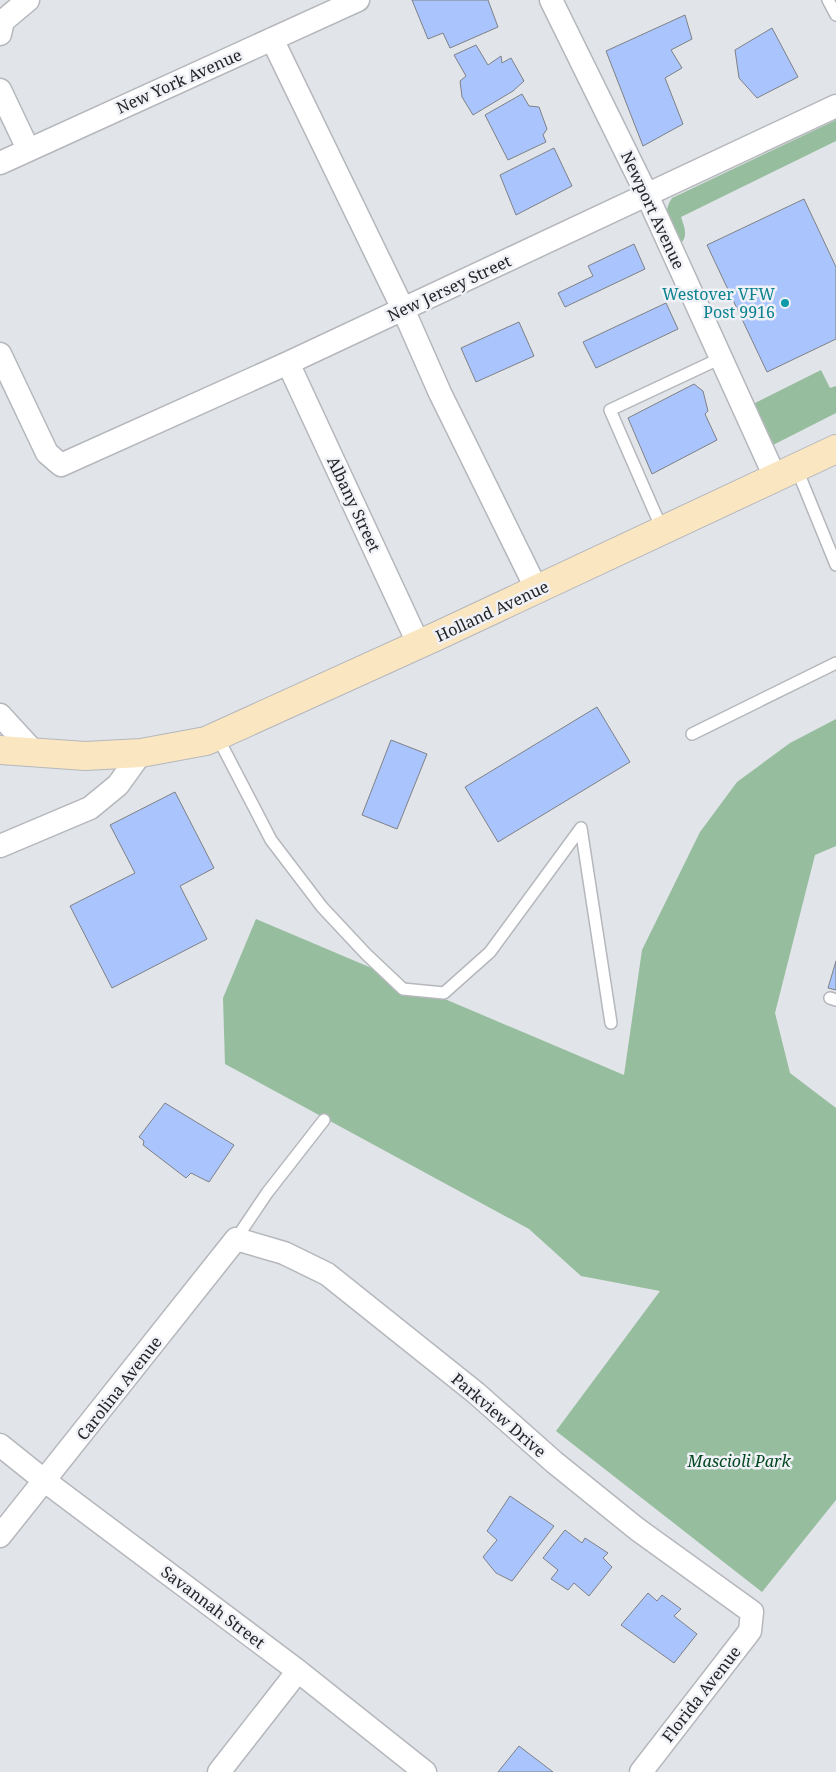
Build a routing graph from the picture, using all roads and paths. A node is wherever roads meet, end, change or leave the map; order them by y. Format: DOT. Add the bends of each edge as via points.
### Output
graph roads {
  1 [pos="28,0"];
  2 [pos="358,0"];
  3 [pos="551,0"];
  4 [pos="828,0"];
  5 [pos="836,15"];
  6 [pos="0,34"];
  7 [pos="272,39"];
  8 [pos="0,90"];
  9 [pos="836,106"];
  10 [pos="28,149"];
  11 [pos="0,163"];
  12 [pos="647,195"];
  13 [pos="403,309"];
  14 [pos="0,354"];
  15 [pos="721,358"];
  16 [pos="288,363"];
  17 [pos="836,449"];
  18 [pos="785,472"];
  19 [pos="662,529"];
  20 [pos="836,565"];
  21 [pos="537,590"];
  22 [pos="419,645"];
  23 [pos="836,663"];
  24 [pos="0,715"];
  25 [pos="692,734"];
  26 [pos="217,736"];
  27 [pos="0,750"];
  28 [pos="34,752"];
  29 [pos="141,753"];
  30 [pos="0,846"];
  31 [pos="611,1023"];
  32 [pos="324,1120"];
  33 [pos="236,1239"];
  34 [pos="0,1445"];
  35 [pos="45,1481"];
  36 [pos="0,1536"];
  37 [pos="752,1612"];
  38 [pos="298,1671"];
  39 [pos="219,1772"];
  40 [pos="425,1772"];
  41 [pos="641,1772"];
  1 -- 6 [label="street" via="4,22"];
  2 -- 7 [label="street, New York Avenue"];
  3 -- 12 [label="street, Newport Avenue"];
  4 -- 5 [label="lane"];
  7 -- 10 [label="street, New York Avenue"];
  7 -- 13 [label="street"];
  8 -- 10 [label="street"];
  9 -- 12 [label="street, New Jersey Street"];
  10 -- 11 [label="street, New York Avenue"];
  12 -- 13 [label="street, New Jersey Street"];
  12 -- 15 [label="street, Newport Avenue"];
  13 -- 16 [label="street, New Jersey Street"];
  13 -- 21 [label="street" via="440,393"];
  14 -- 16 [label="street, New Jersey Street" via="47,453 61,465"];
  15 -- 18 [label="street, Newport Avenue"];
  15 -- 19 [label="lane" via="610,410"];
  16 -- 22 [label="street, Albany Street"];
  17 -- 18 [label="main road, Holland Avenue"];
  18 -- 19 [label="main road, Holland Avenue"];
  18 -- 20 [label="lane"];
  19 -- 21 [label="main road, Holland Avenue"];
  21 -- 22 [label="main road, Holland Avenue"];
  22 -- 26 [label="main road, Holland Avenue"];
  23 -- 25 [label="lane"];
  24 -- 28 [label="street"];
  26 -- 29 [label="main road, Holland Avenue"];
  26 -- 31 [label="lane" via="271,840 322,906 403,989 444,993 490,952 581,828"];
  27 -- 28 [label="main road, Holland Avenue"];
  28 -- 29 [label="main road, Holland Avenue" via="84,756"];
  29 -- 30 [label="street" via="118,785 90,808"];
  32 -- 33 [label="lane" via="266,1193"];
  33 -- 35 [label="street, Carolina Avenue"];
  33 -- 37 [label="street, Parkview Drive" via="284,1253 327,1274 476,1393 637,1529"];
  34 -- 35 [label="street, Savannah Street"];
  35 -- 36 [label="street, Carolina Avenue"];
  35 -- 38 [label="street, Savannah Street"];
  37 -- 41 [label="street, Florida Avenue" via="750,1631"];
  38 -- 39 [label="street"];
  38 -- 40 [label="street, Savannah Street"];
}
